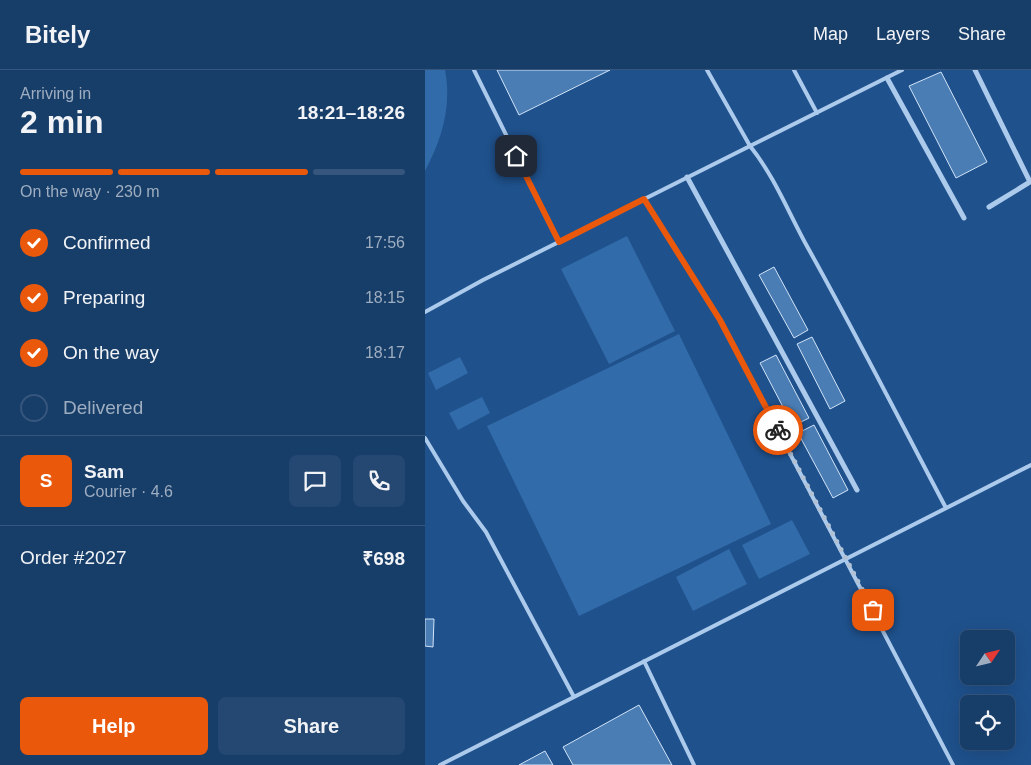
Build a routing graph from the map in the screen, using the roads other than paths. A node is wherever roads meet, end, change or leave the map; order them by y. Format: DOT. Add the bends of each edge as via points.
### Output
graph roads {
  1 [pos="474,70"];
  2 [pos="707,70"];
  3 [pos="794,70"];
  4 [pos="902,70"];
  5 [pos="975,70"];
  6 [pos="887,78"];
  7 [pos="817,112"];
  8 [pos="750,146"];
  9 [pos="687,177"];
  10 [pos="644,199"];
  11 [pos="989,207"];
  12 [pos="965,218"];
  13 [pos="559,242"];
  14 [pos="425,312"];
  15 [pos="425,438"];
  16 [pos="1031,465"];
  17 [pos="857,490"];
  18 [pos="945,508"];
  19 [pos="847,558"];
  20 [pos="644,661"];
  21 [pos="574,697"];
  22 [pos="440,765"];
  23 [pos="694,765"];
  24 [pos="953,765"];
  1 -- 13 [label="lane"];
  2 -- 8 [label="lane"];
  3 -- 7 [label="lane"];
  4 -- 6 [label="lane"];
  5 -- 11 [label="street" via="1030,182"];
  6 -- 7 [label="lane"];
  6 -- 12 [label="street"];
  7 -- 8 [label="lane"];
  8 -- 9 [label="lane"];
  8 -- 18 [label="lane" via="767,167"];
  9 -- 10 [label="lane"];
  9 -- 17 [label="street"];
  10 -- 13 [label="lane"];
  10 -- 19 [label="lane" via="720,320"];
  13 -- 14 [label="lane"];
  15 -- 21 [label="lane" via="486,532"];
  16 -- 18 [label="lane"];
  18 -- 19 [label="lane"];
  19 -- 20 [label="lane"];
  19 -- 24 [label="lane"];
  20 -- 21 [label="lane"];
  20 -- 23 [label="lane"];
  21 -- 22 [label="lane"];
}
